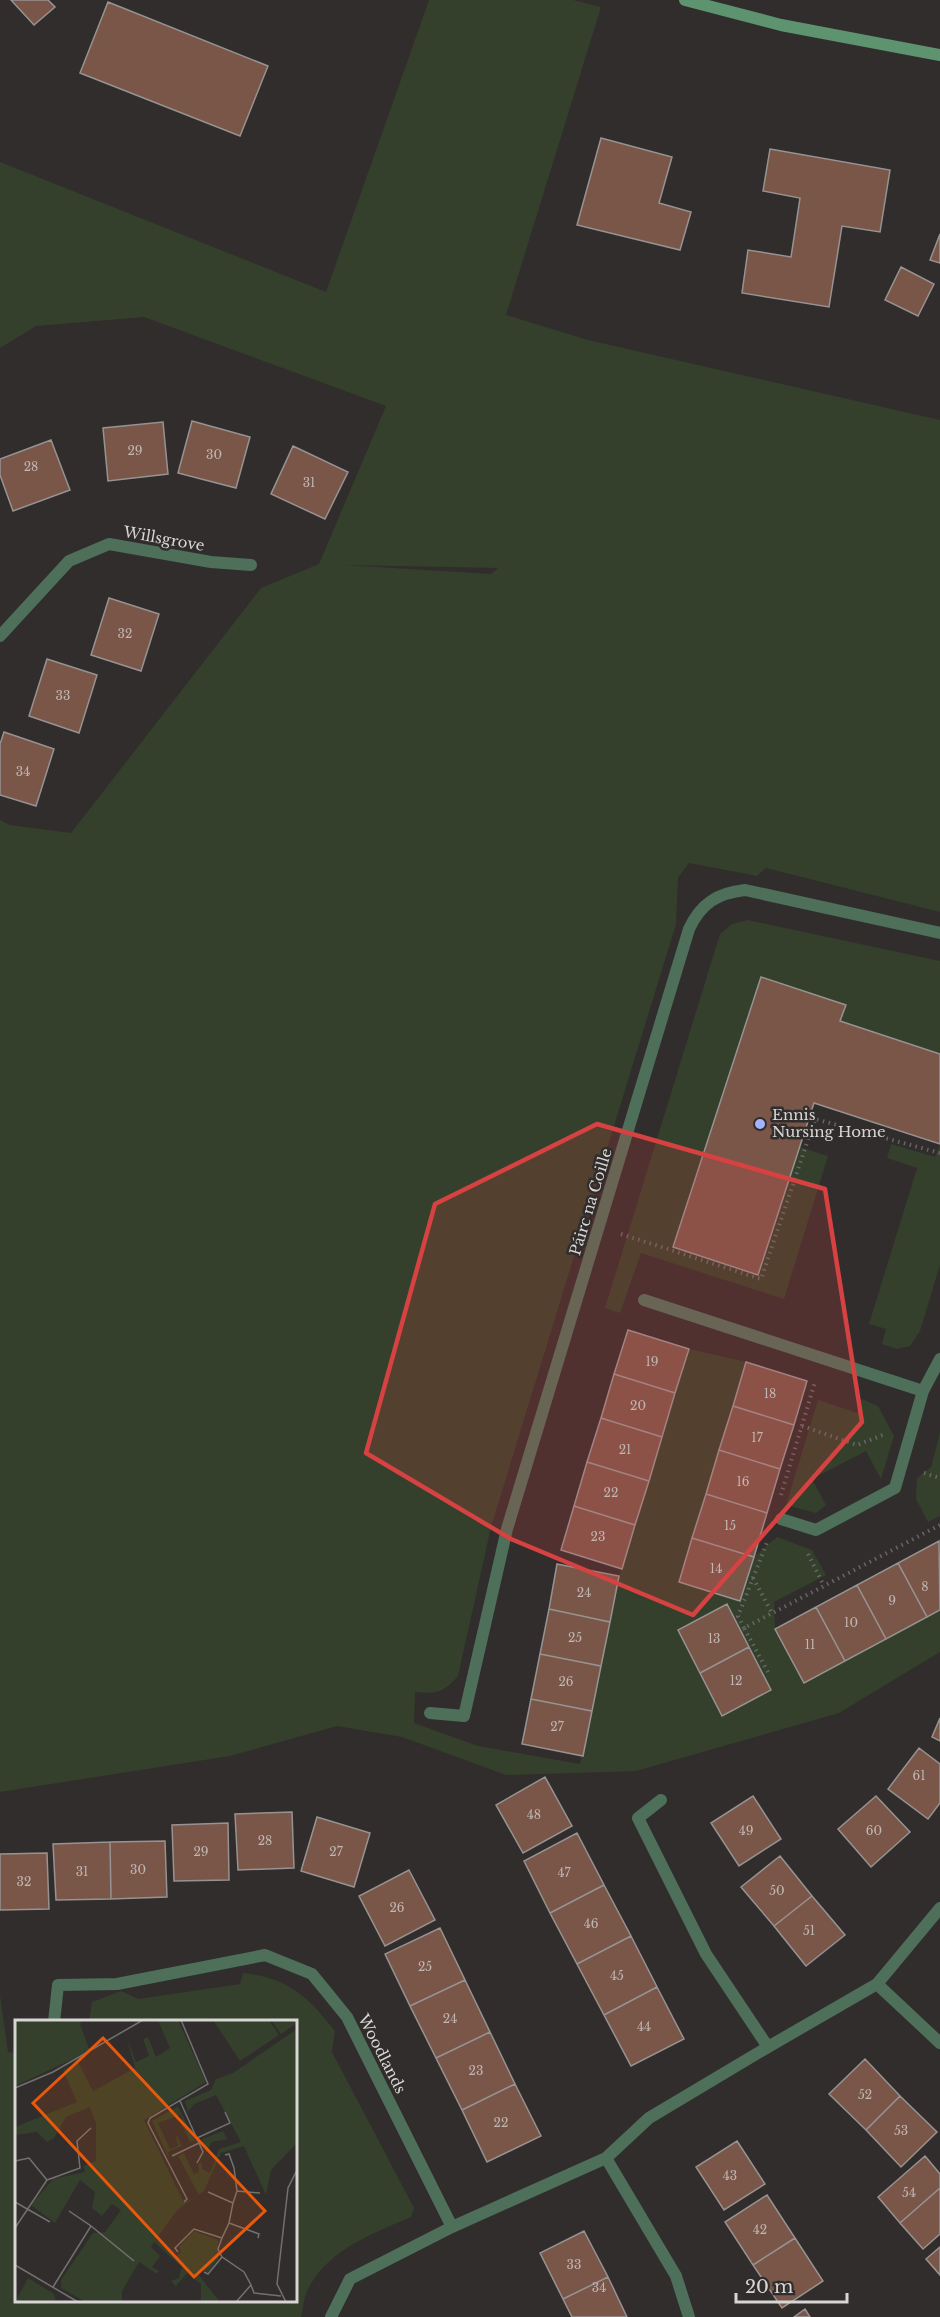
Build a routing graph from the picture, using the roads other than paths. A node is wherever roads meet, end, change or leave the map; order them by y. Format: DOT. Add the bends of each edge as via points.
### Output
graph roads {
  1 [pos="685,0"];
  2 [pos="940,55"];
  3 [pos="251,565"];
  4 [pos="0,636"];
  5 [pos="940,933"];
  6 [pos="644,1300"];
  7 [pos="940,1359"];
  8 [pos="923,1390"];
  9 [pos="781,1519"];
  10 [pos="430,1713"];
  11 [pos="661,1800"];
  12 [pos="940,1908"];
  13 [pos="877,1984"];
  14 [pos="54,2020"];
  15 [pos="940,2043"];
  16 [pos="768,2047"];
  17 [pos="606,2158"];
  18 [pos="452,2227"];
  19 [pos="331,2317"];
  20 [pos="690,2317"];
  1 -- 2 [label="street" via="781,25"];
  3 -- 4 [label="street, Willsgrove" via="109,544 69,561"];
  5 -- 10 [label="street, Páirc na Coille" via="744,890 724,892 696,913 507,1529 464,1716"];
  6 -- 8 [label="street"];
  7 -- 8 [label="street"];
  8 -- 9 [label="street" via="896,1488 816,1530"];
  11 -- 16 [label="street" via="638,1818 706,1954"];
  12 -- 13 [label="street"];
  13 -- 15 [label="street"];
  13 -- 16 [label="street"];
  14 -- 18 [label="street, Woodlands" via="58,1985 117,1984 265,1955 312,1974 347,2016"];
  16 -- 17 [label="street" via="650,2118"];
  17 -- 18 [label="street"];
  17 -- 20 [label="street" via="676,2276"];
  18 -- 19 [label="street" via="350,2279"];
}
